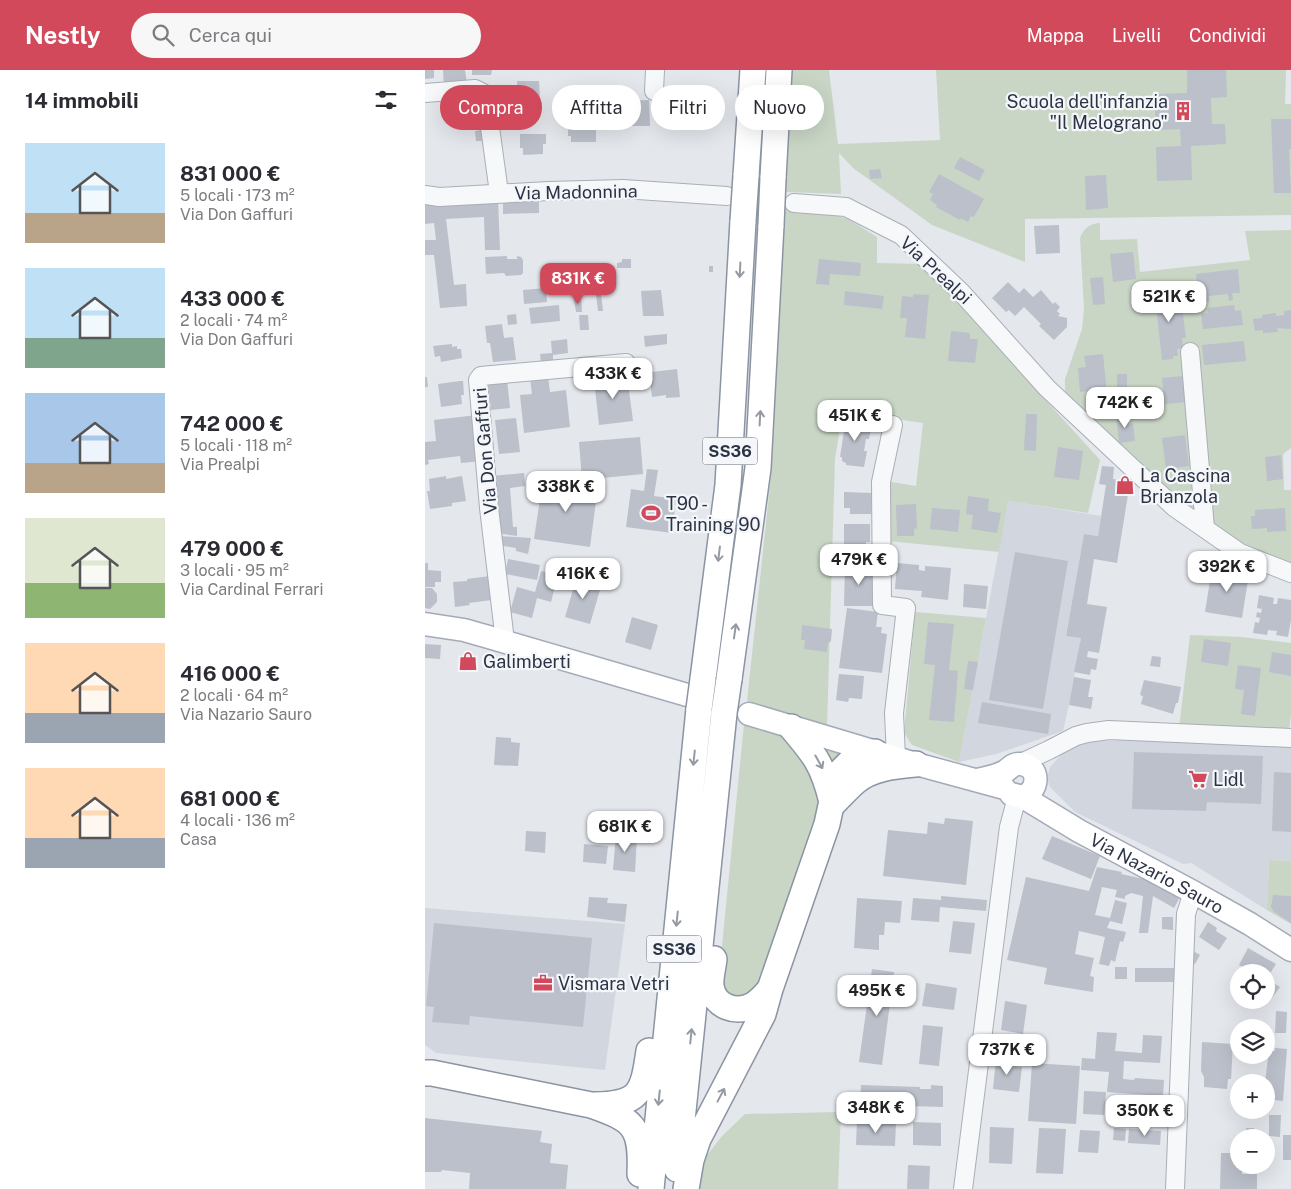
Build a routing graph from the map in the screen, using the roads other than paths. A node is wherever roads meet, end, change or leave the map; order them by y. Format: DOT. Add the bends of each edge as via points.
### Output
graph roads {
  1 [pos="655,70"];
  2 [pos="753,70"];
  3 [pos="779,70"];
  4 [pos="654,85"];
  5 [pos="425,93"];
  6 [pos="499,193"];
  7 [pos="425,195"];
  8 [pos="727,196"];
  9 [pos="794,204"];
  10 [pos="1190,352"];
  11 [pos="626,363"];
  12 [pos="893,425"];
  13 [pos="1205,528"];
  14 [pos="1291,573"];
  15 [pos="425,624"];
  16 [pos="505,641"];
  17 [pos="699,695"];
  18 [pos="749,714"];
  19 [pos="791,726"];
  20 [pos="1291,738"];
  21 [pos="877,759"];
  22 [pos="1018,783"];
  23 [pos="832,805"];
  24 [pos="714,810"];
  25 [pos="1193,892"];
  26 [pos="674,945"];
  27 [pos="1291,950"];
  28 [pos="770,989"];
  29 [pos="427,1072"];
  30 [pos="591,1105"];
  31 [pos="638,1189"];
  32 [pos="651,1189"];
  33 [pos="675,1189"];
  34 [pos="686,1189"];
  35 [pos="963,1189"];
  36 [pos="1175,1189"];
  1 -- 4 [label="street"];
  2 -- 17 [label="highway, SS36, one-way, bridge" via="728,485"];
  24 -- 3 [label="highway, SS36, one-way, bridge" via="758,468"];
  5 -- 6 [label="street" via="475,89 483,93"];
  6 -- 7 [label="street, Via Madonnina"];
  6 -- 8 [label="street, Via Madonnina" via="623,190"];
  9 -- 13 [label="street, Via Prealpi" via="846,207 901,235 961,292 1047,388 1174,507"];
  10 -- 13 [label="street"];
  11 -- 16 [label="street, Via Don Gaffuri" via="481,376 478,380"];
  12 -- 21 [label="street" via="881,482 881,605 906,608 894,713"];
  13 -- 14 [label="street, Via Prealpi" via="1240,553"];
  15 -- 16 [label="main road"];
  16 -- 17 [label="main road"];
  17 -- 26 [label="highway, SS36, one-way"];
  18 -- 19 [label="main road"];
  19 -- 21 [label="main road"];
  19 -- 23 [label="highway, one-way" via="821,765"];
  20 -- 22 [label="street" via="1109,730 1087,733 1049,750"];
  21 -- 22 [label="main road" via="978,780"];
  21 -- 23 [label="highway" via="850,762 841,771"];
  22 -- 25 [label="main road, Via Nazario Sauro" via="1050,812 1079,831"];
  22 -- 35 [label="street" via="1009,827"];
  23 -- 28 [label="highway"];
  24 -- 28 [label="highway" via="723,830 727,852 711,985 714,996 720,1004 736,1010 752,1005"];
  33 -- 24 [label="highway, SS36, one-way"];
  25 -- 27 [label="main road, Via Nazario Sauro"];
  25 -- 36 [label="street" via="1186,914"];
  26 -- 30 [label="highway" via="660,976 645,1081 639,1091 625,1101 615,1105"];
  26 -- 32 [label="highway, SS36, one-way"];
  34 -- 28 [label="highway, one-way" via="698,1139 763,1014"];
  29 -- 30 [label="highway"];
  30 -- 31 [label="highway" via="627,1120 633,1128 640,1153"];
}
